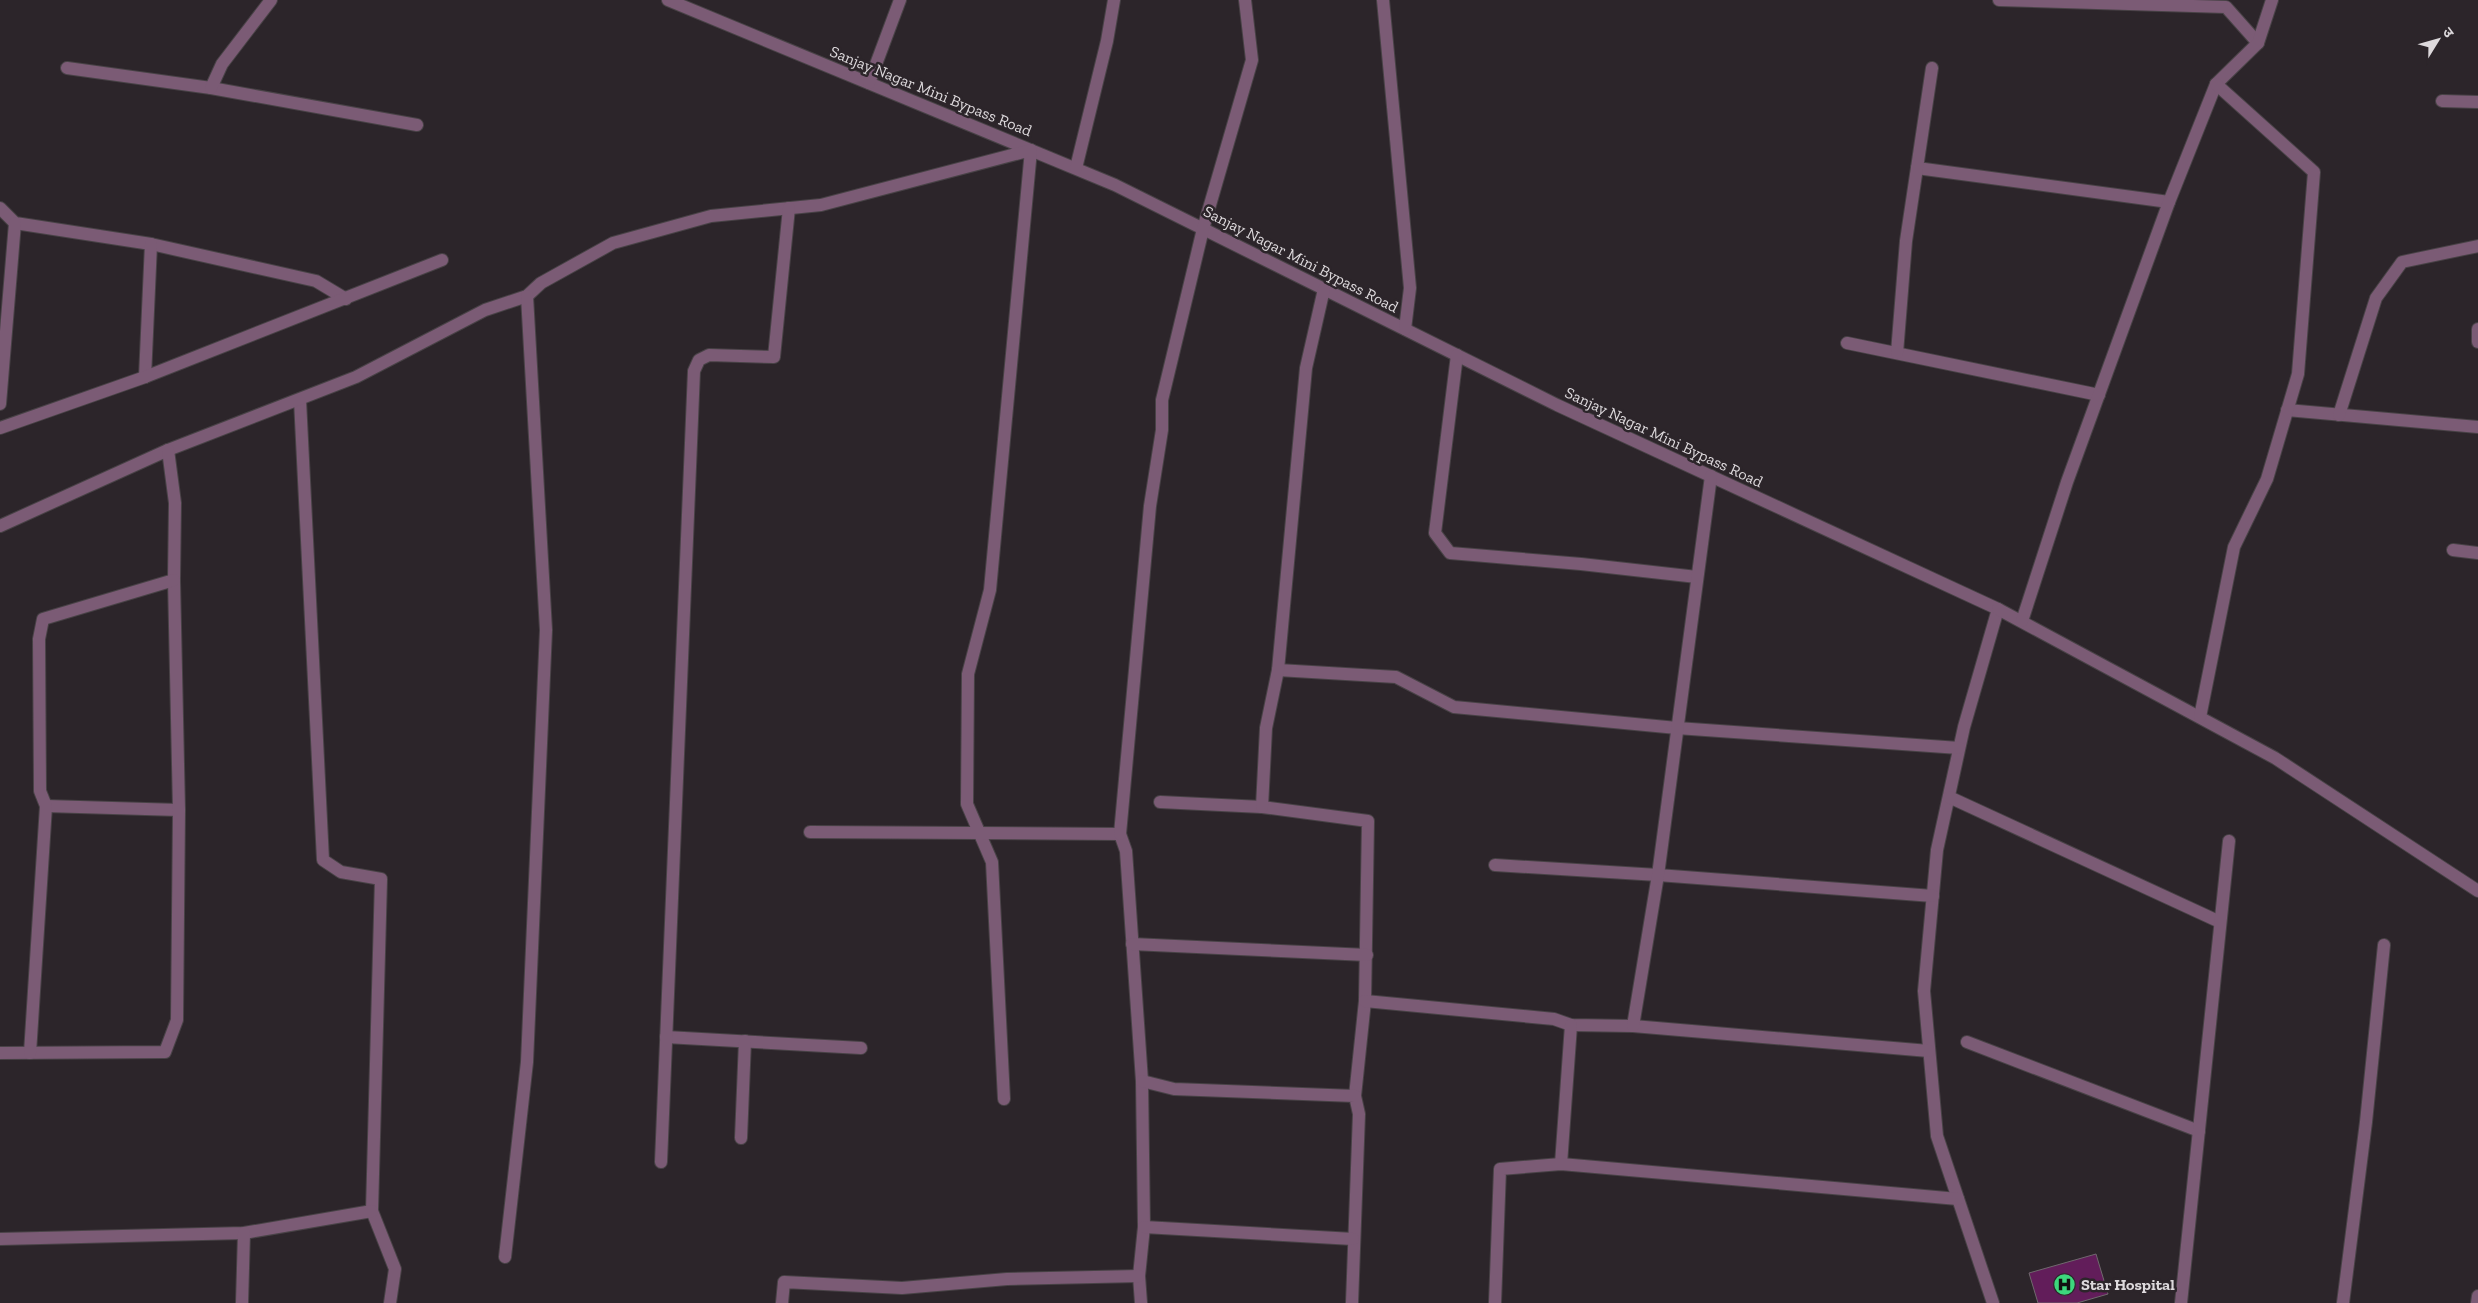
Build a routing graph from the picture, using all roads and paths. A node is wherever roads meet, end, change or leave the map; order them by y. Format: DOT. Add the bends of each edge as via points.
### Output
graph roads {
  1 [pos="271,0"];
  2 [pos="668,0"];
  3 [pos="900,0"];
  4 [pos="1114,0"];
  5 [pos="1245,0"];
  6 [pos="1383,0"];
  7 [pos="1999,0"];
  8 [pos="2272,0"];
  9 [pos="2258,43"];
  10 [pos="67,68"];
  11 [pos="1932,68"];
  12 [pos="868,83"];
  13 [pos="2216,84"];
  14 [pos="211,88"];
  15 [pos="2442,100"];
  16 [pos="2478,102"];
  17 [pos="417,125"];
  18 [pos="1031,150"];
  19 [pos="1076,168"];
  20 [pos="1917,168"];
  21 [pos="2169,202"];
  22 [pos="0,208"];
  23 [pos="789,208"];
  24 [pos="15,222"];
  25 [pos="1203,229"];
  26 [pos="151,244"];
  27 [pos="2478,246"];
  28 [pos="442,260"];
  29 [pos="1324,289"];
  30 [pos="527,296"];
  31 [pos="346,299"];
  32 [pos="1405,329"];
  33 [pos="2478,329"];
  34 [pos="2478,342"];
  35 [pos="1847,343"];
  36 [pos="1897,353"];
  37 [pos="1457,355"];
  38 [pos="145,378"];
  39 [pos="2099,395"];
  40 [pos="300,400"];
  41 [pos="0,404"];
  42 [pos="2287,410"];
  43 [pos="2339,414"];
  44 [pos="2478,427"];
  45 [pos="0,428"];
  46 [pos="168,450"];
  47 [pos="1711,476"];
  48 [pos="0,526"];
  49 [pos="2452,550"];
  50 [pos="2478,553"];
  51 [pos="1698,577"];
  52 [pos="174,580"];
  53 [pos="1998,608"];
  54 [pos="2022,621"];
  55 [pos="1278,670"];
  56 [pos="2200,717"];
  57 [pos="1677,728"];
  58 [pos="1959,748"];
  59 [pos="1949,796"];
  60 [pos="1160,802"];
  61 [pos="46,806"];
  62 [pos="1262,807"];
  63 [pos="179,810"];
  64 [pos="810,832"];
  65 [pos="1120,834"];
  66 [pos="980,835"];
  67 [pos="2229,841"];
  68 [pos="1495,865"];
  69 [pos="1658,875"];
  70 [pos="2478,891"];
  71 [pos="1933,896"];
  72 [pos="2220,922"];
  73 [pos="1132,944"];
  74 [pos="2384,944"];
  75 [pos="1366,954"];
  76 [pos="1365,1001"];
  77 [pos="1571,1025"];
  78 [pos="1633,1026"];
  79 [pos="666,1037"];
  80 [pos="746,1041"];
  81 [pos="1967,1042"];
  82 [pos="861,1048"];
  83 [pos="1929,1051"];
  84 [pos="0,1053"];
  85 [pos="30,1053"];
  86 [pos="1142,1081"];
  87 [pos="1355,1096"];
  88 [pos="1004,1099"];
  89 [pos="2199,1131"];
  90 [pos="741,1138"];
  91 [pos="660,1162"];
  92 [pos="1561,1164"];
  93 [pos="1958,1199"];
  94 [pos="372,1211"];
  95 [pos="1144,1228"];
  96 [pos="244,1233"];
  97 [pos="0,1239"];
  98 [pos="1353,1239"];
  99 [pos="505,1257"];
  100 [pos="1139,1276"];
  101 [pos="2478,1296"];
  102 [pos="242,1303"];
  103 [pos="390,1303"];
  104 [pos="782,1303"];
  105 [pos="1141,1303"];
  106 [pos="1352,1303"];
  107 [pos="1495,1303"];
  108 [pos="1993,1303"];
  109 [pos="2181,1303"];
  110 [pos="2343,1303"];
  111 [pos="2477,1303"];
  1 -- 14 [label="street" via="222,64"];
  2 -- 12 [label="street, Sanjay Nagar Mini Bypass Road"];
  3 -- 12 [label="street"];
  4 -- 19 [label="street"];
  5 -- 25 [label="street" via="1252,60"];
  6 -- 32 [label="street" via="1410,288"];
  7 -- 9 [label="street" via="2226,7"];
  8 -- 9 [label="street"];
  9 -- 13 [label="street"];
  10 -- 14 [label="street"];
  11 -- 20 [label="street"];
  12 -- 18 [label="street, Sanjay Nagar Mini Bypass Road"];
  13 -- 21 [label="street"];
  13 -- 42 [label="street" via="2314,172 2298,374"];
  14 -- 17 [label="street"];
  15 -- 16 [label="street"];
  18 -- 19 [label="street, Sanjay Nagar Mini Bypass Road"];
  18 -- 23 [label="street" via="821,205"];
  18 -- 66 [label="street" via="990,590 968,674 967,804"];
  19 -- 25 [label="street, Sanjay Nagar Mini Bypass Road" via="1116,184"];
  20 -- 21 [label="street"];
  20 -- 36 [label="street" via="1906,241"];
  21 -- 39 [label="street"];
  22 -- 24 [label="street"];
  23 -- 30 [label="street" via="711,216 613,243 541,283"];
  23 -- 79 [label="street" via="774,357 709,355 699,360 694,371"];
  24 -- 26 [label="street"];
  24 -- 41 [label="street"];
  25 -- 29 [label="street, Sanjay Nagar Mini Bypass Road"];
  25 -- 65 [label="street" via="1162,400 1162,430 1150,506"];
  26 -- 31 [label="street" via="316,281"];
  26 -- 38 [label="street"];
  27 -- 43 [label="street" via="2402,262 2376,298"];
  28 -- 31 [label="street"];
  29 -- 32 [label="street, Sanjay Nagar Mini Bypass Road"];
  29 -- 55 [label="street" via="1306,368"];
  30 -- 40 [label="street" via="484,310 356,377"];
  30 -- 99 [label="street" via="546,630 527,1062"];
  31 -- 38 [label="street"];
  32 -- 37 [label="street, Sanjay Nagar Mini Bypass Road"];
  33 -- 34 [label="street"];
  35 -- 36 [label="street"];
  36 -- 39 [label="street"];
  37 -- 47 [label="street, Sanjay Nagar Mini Bypass Road"];
  37 -- 51 [label="street" via="1435,533 1450,554"];
  38 -- 45 [label="street"];
  39 -- 54 [label="street"];
  40 -- 46 [label="street"];
  40 -- 94 [label="street" via="323,860 341,872 380,879"];
  42 -- 43 [label="street"];
  42 -- 56 [label="street" via="2267,479 2234,547"];
  43 -- 44 [label="street"];
  46 -- 48 [label="street"];
  46 -- 52 [label="street" via="175,502"];
  47 -- 51 [label="street"];
  47 -- 53 [label="street, Sanjay Nagar Mini Bypass Road"];
  49 -- 50 [label="street"];
  51 -- 57 [label="street"];
  52 -- 61 [label="street" via="44,619 39,639 40,790"];
  52 -- 63 [label="street"];
  53 -- 54 [label="street, Sanjay Nagar Mini Bypass Road"];
  53 -- 58 [label="street"];
  54 -- 56 [label="street, Sanjay Nagar Mini Bypass Road"];
  55 -- 57 [label="street" via="1396,678 1454,707"];
  55 -- 62 [label="street" via="1266,728"];
  56 -- 70 [label="street, Sanjay Nagar Mini Bypass Road" via="2275,758"];
  57 -- 58 [label="street"];
  57 -- 69 [label="street"];
  58 -- 59 [label="street"];
  59 -- 71 [label="street" via="1937,850"];
  59 -- 72 [label="street"];
  60 -- 62 [label="street"];
  61 -- 63 [label="street"];
  61 -- 85 [label="street"];
  62 -- 75 [label="street" via="1368,821"];
  63 -- 85 [label="street" via="177,1020 165,1052"];
  64 -- 66 [label="street"];
  65 -- 66 [label="street"];
  65 -- 73 [label="street" via="1126,851"];
  66 -- 88 [label="street" via="992,862"];
  67 -- 72 [label="street"];
  68 -- 69 [label="street"];
  69 -- 71 [label="street"];
  69 -- 78 [label="street"];
  71 -- 83 [label="street" via="1924,991"];
  72 -- 89 [label="street"];
  73 -- 75 [label="street"];
  73 -- 86 [label="street"];
  74 -- 110 [label="street"];
  75 -- 76 [label="street"];
  76 -- 77 [label="street" via="1554,1019"];
  76 -- 87 [label="street"];
  77 -- 78 [label="street"];
  77 -- 92 [label="street"];
  78 -- 83 [label="street"];
  79 -- 80 [label="street"];
  79 -- 91 [label="street"];
  80 -- 82 [label="street"];
  80 -- 90 [label="street"];
  81 -- 89 [label="street"];
  83 -- 93 [label="street" via="1937,1136"];
  84 -- 85 [label="street"];
  86 -- 87 [label="street" via="1174,1089"];
  86 -- 95 [label="street"];
  87 -- 98 [label="street" via="1359,1114"];
  89 -- 109 [label="street"];
  92 -- 93 [label="street"];
  92 -- 107 [label="street" via="1500,1169"];
  93 -- 108 [label="street"];
  94 -- 96 [label="street"];
  94 -- 103 [label="street" via="395,1269"];
  95 -- 98 [label="street"];
  95 -- 100 [label="street"];
  96 -- 97 [label="street"];
  96 -- 102 [label="street"];
  98 -- 106 [label="street"];
  100 -- 104 [label="street" via="1008,1279 902,1288 784,1282"];
  100 -- 105 [label="street"];
  101 -- 111 [label="street"];
}
